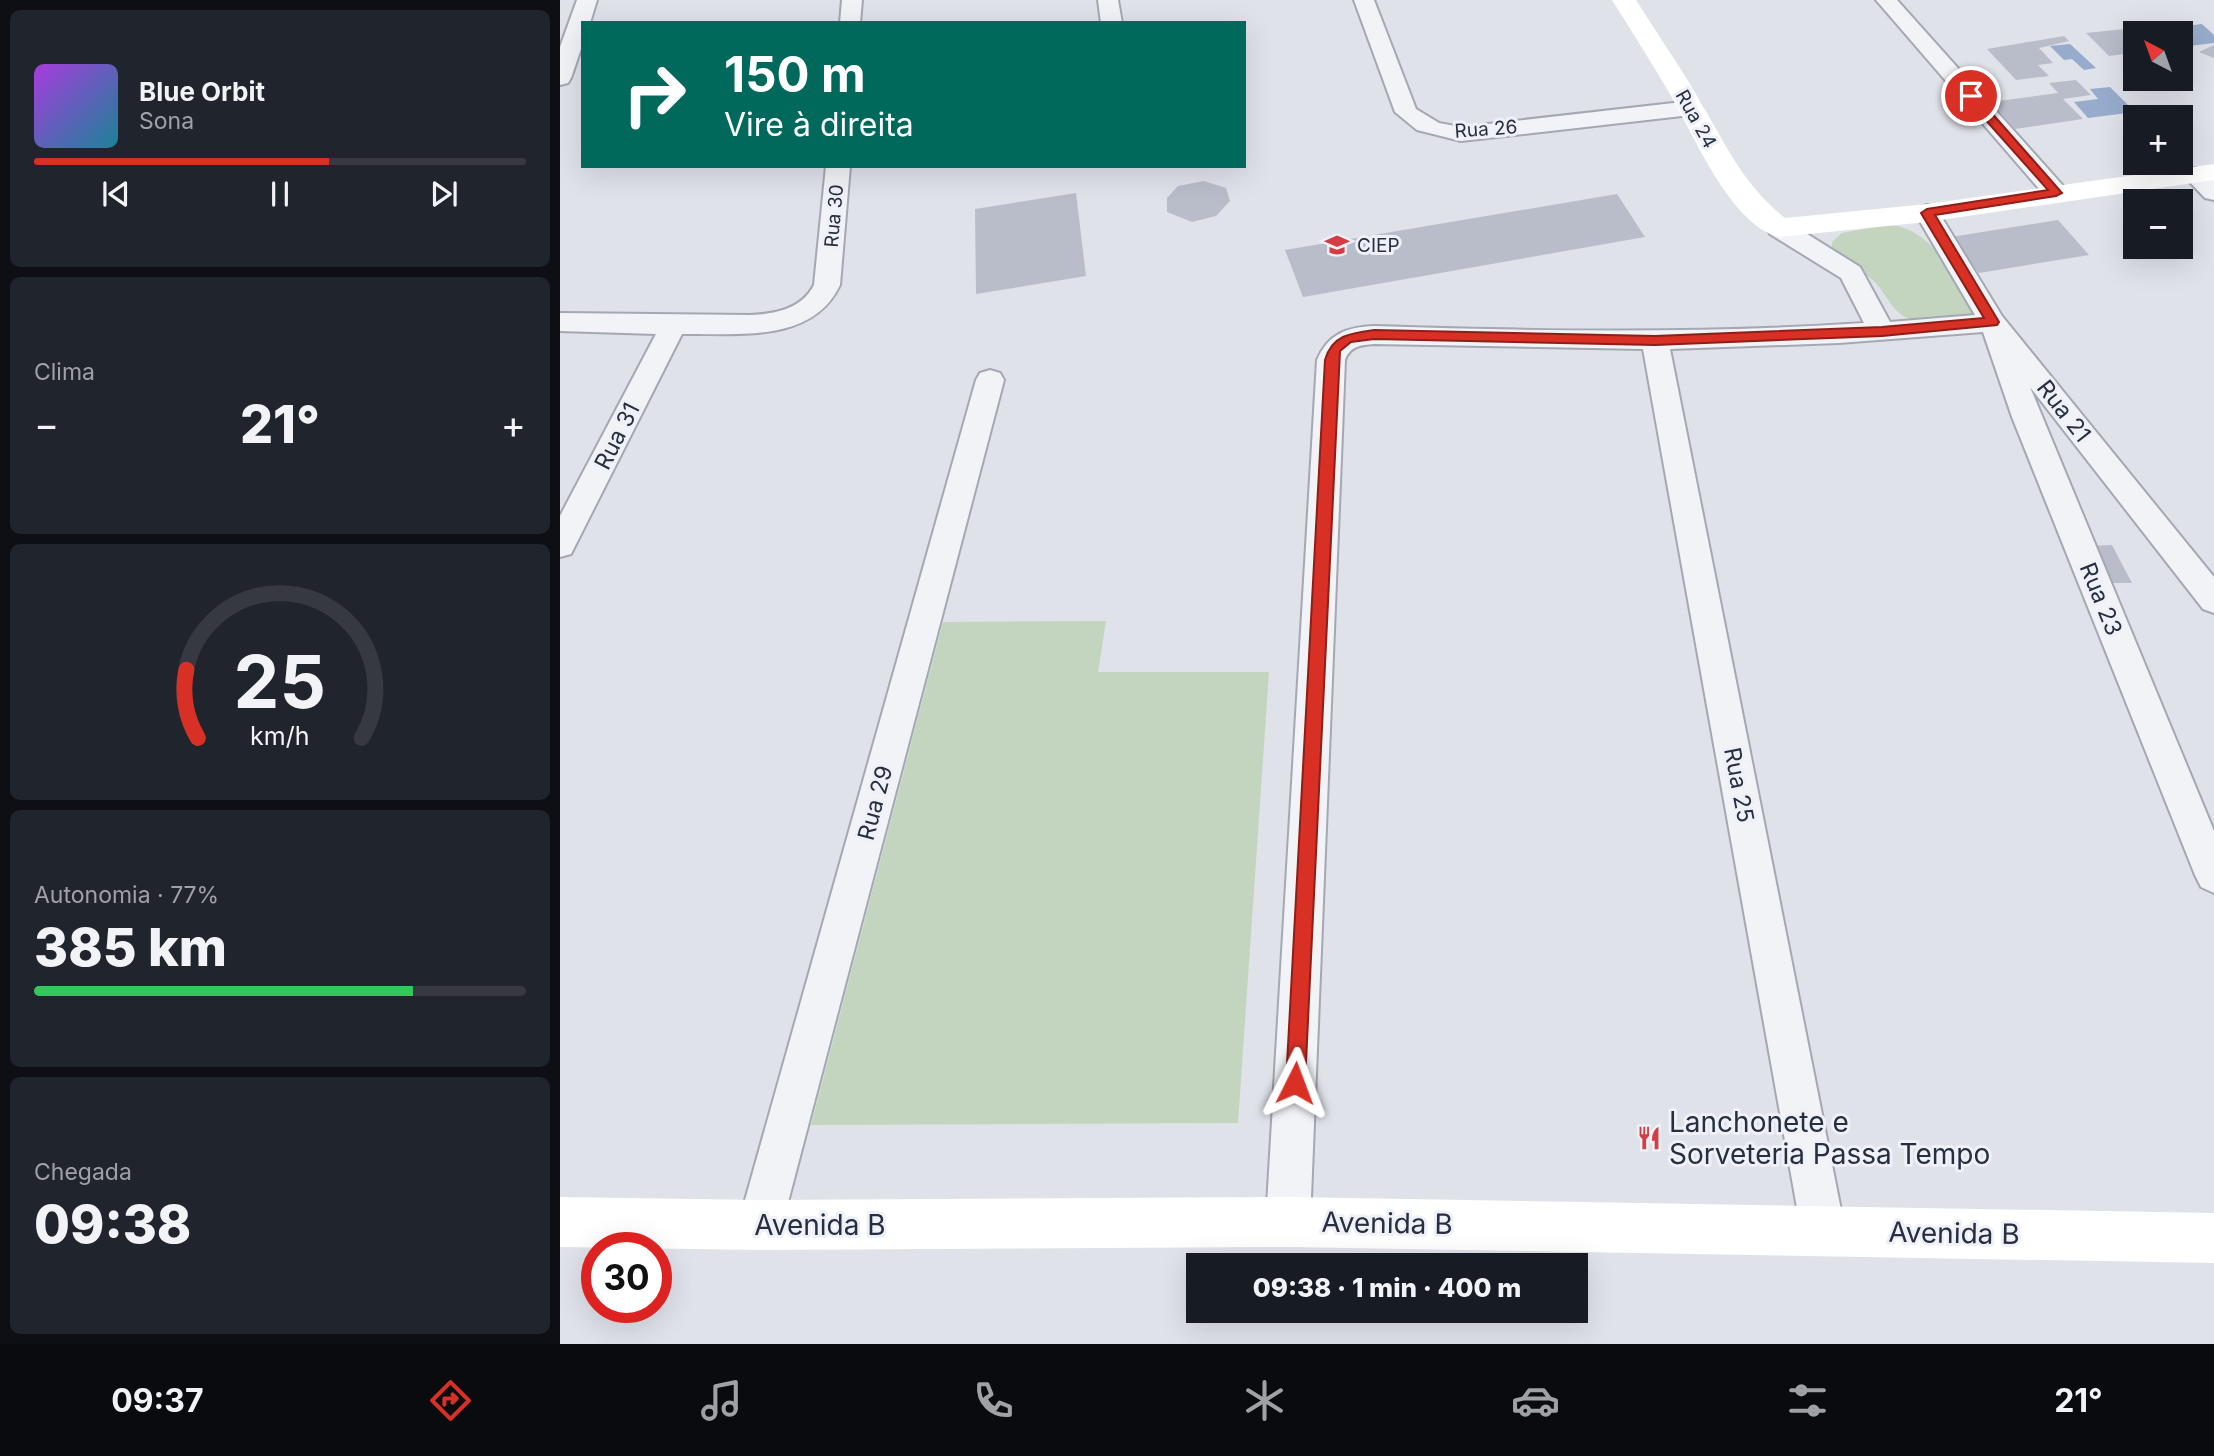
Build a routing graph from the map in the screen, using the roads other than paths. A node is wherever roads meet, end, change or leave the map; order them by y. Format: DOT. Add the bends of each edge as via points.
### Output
graph roads {
  1 [pos="587,0"];
  2 [pos="852,0"];
  3 [pos="1108,0"];
  4 [pos="1364,0"];
  5 [pos="1624,0"];
  6 [pos="1886,0"];
  7 [pos="850,21"];
  8 [pos="1112,21"];
  9 [pos="560,78"];
  10 [pos="1691,108"];
  11 [pos="838,168"];
  12 [pos="2208,180"];
  13 [pos="2056,193"];
  14 [pos="1927,213"];
  15 [pos="1779,228"];
  16 [pos="560,321"];
  17 [pos="1993,322"];
  18 [pos="673,326"];
  19 [pos="1882,332"];
  20 [pos="1655,340"];
  21 [pos="990,380"];
  22 [pos="560,545"];
  23 [pos="2214,600"];
  24 [pos="2214,875"];
  25 [pos="560,1222"];
  26 [pos="1289,1222"];
  27 [pos="760,1225"];
  28 [pos="1823,1230"];
  29 [pos="2214,1238"];
  1 -- 9 [label="street"];
  2 -- 7 [label="street"];
  3 -- 8 [label="street"];
  4 -- 10 [label="street, Rua 26" via="1406,112 1437,131 1461,134"];
  5 -- 10 [label="street, Rua 24"];
  6 -- 13 [label="street"];
  10 -- 15 [label="street, Rua 24" via="1738,192"];
  11 -- 18 [label="street, Rua 30" via="830,266 821,298 792,317 767,323"];
  12 -- 13 [label="street"];
  13 -- 14 [label="street"];
  14 -- 15 [label="street"];
  14 -- 17 [label="street, Rua 21"];
  15 -- 19 [label="street" via="1850,273"];
  16 -- 18 [label="street, Rua 30"];
  17 -- 19 [label="street"];
  17 -- 23 [label="street, Rua 21"];
  17 -- 24 [label="street, Rua 23" via="2026,417"];
  18 -- 22 [label="street, Rua 31"];
  19 -- 20 [label="street"];
  20 -- 26 [label="street" via="1366,335 1340,342 1334,349"];
  20 -- 28 [label="street, Rua 25"];
  21 -- 27 [label="street, Rua 29"];
  25 -- 27 [label="street, Avenida B"];
  26 -- 27 [label="street, Avenida B"];
  26 -- 28 [label="street, Avenida B"];
  28 -- 29 [label="street, Avenida B"];
}
